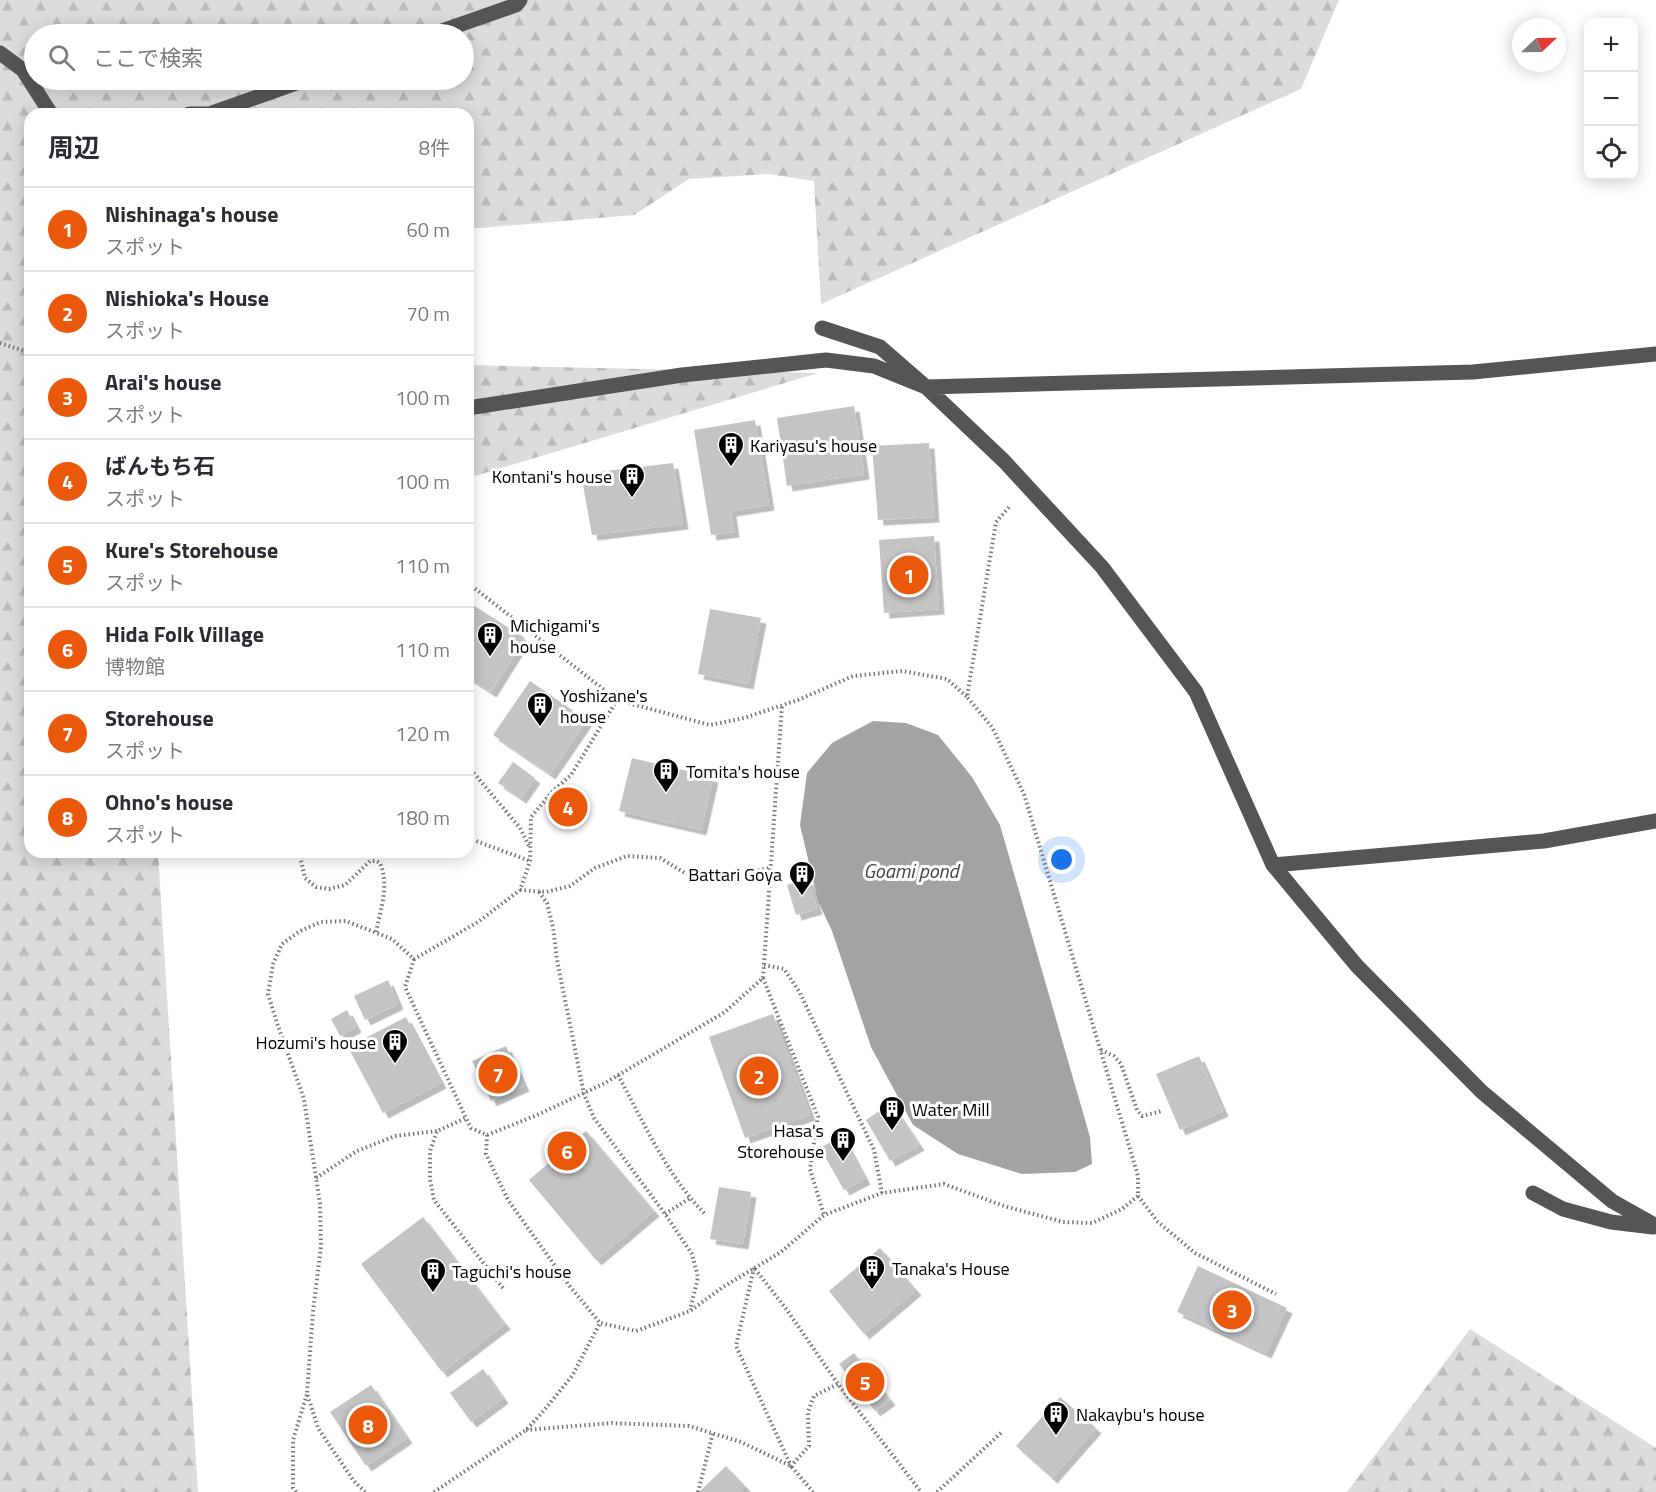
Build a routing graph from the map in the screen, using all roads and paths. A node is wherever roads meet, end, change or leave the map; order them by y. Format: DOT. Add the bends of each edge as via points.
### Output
graph roads {
  1 [pos="520,0"];
  2 [pos="462,24"];
  3 [pos="0,53"];
  4 [pos="24,72"];
  5 [pos="36,90"];
  6 [pos="277,90"];
  7 [pos="47,108"];
  8 [pos="226,108"];
  9 [pos="822,328"];
  10 [pos="0,342"];
  11 [pos="24,351"];
  12 [pos="1656,354"];
  13 [pos="926,387"];
  14 [pos="474,407"];
  15 [pos="1027,486"];
  16 [pos="474,588"];
  17 [pos="967,697"];
  18 [pos="618,700"];
  19 [pos="782,705"];
  20 [pos="474,773"];
  21 [pos="1656,822"];
  22 [pos="474,840"];
  23 [pos="530,848"];
  24 [pos="301,858"];
  25 [pos="530,861"];
  26 [pos="1273,865"];
  27 [pos="771,868"];
  28 [pos="520,890"];
  29 [pos="539,892"];
  30 [pos="376,933"];
  31 [pos="414,958"];
  32 [pos="764,965"];
  33 [pos="764,978"];
  34 [pos="1101,1050"];
  35 [pos="618,1076"];
  36 [pos="584,1094"];
  37 [pos="1162,1111"];
  38 [pos="466,1118"];
  39 [pos="437,1131"];
  40 [pos="487,1135"];
  41 [pos="316,1178"];
  42 [pos="882,1193"];
  43 [pos="1533,1193"];
  44 [pos="1138,1196"];
  45 [pos="690,1198"];
  46 [pos="665,1214"];
  47 [pos="706,1215"];
  48 [pos="824,1215"];
  49 [pos="1656,1226"];
  50 [pos="754,1268"];
  51 [pos="503,1288"];
  52 [pos="1276,1294"];
  53 [pos="690,1311"];
  54 [pos="600,1323"];
  55 [pos="838,1384"];
  56 [pos="307,1393"];
  57 [pos="526,1430"];
  58 [pos="713,1433"];
  59 [pos="1001,1433"];
  60 [pos="791,1466"];
  61 [pos="296,1492"];
  62 [pos="365,1492"];
  63 [pos="434,1492"];
  64 [pos="698,1492"];
  65 [pos="813,1492"];
  66 [pos="921,1492"];
  67 [pos="937,1492"];
  1 -- 2 [label="street" via="516,5"];
  3 -- 4 [label="street"];
  5 -- 7 [label="street"];
  6 -- 8 [label="street"];
  9 -- 13 [label="street" via="880,347"];
  10 -- 11 [label="path"];
  12 -- 13 [label="street" via="1473,372"];
  13 -- 14 [label="street" via="874,366 826,360 682,375"];
  13 -- 15 [label="street"];
  15 -- 17 [label="path" via="996,522"];
  15 -- 26 [label="street" via="1101,567 1196,692"];
  16 -- 18 [label="path"];
  17 -- 19 [label="path" via="947,679 902,671 853,676"];
  17 -- 34 [label="path" via="992,727 1024,794"];
  18 -- 19 [label="path" via="710,725"];
  18 -- 23 [label="path" via="571,775 531,817"];
  19 -- 27 [label="path"];
  20 -- 23 [label="path" via="520,828"];
  21 -- 26 [label="street" via="1544,841"];
  22 -- 25 [label="path"];
  23 -- 25 [label="path"];
  24 -- 30 [label="path" via="305,878 329,890 345,885 370,861 381,863 386,889"];
  25 -- 28 [label="path"];
  26 -- 49 [label="street" via="1357,966 1482,1092 1612,1201"];
  27 -- 29 [label="path" via="704,877 685,873 660,858 627,856 595,868 570,886"];
  27 -- 32 [label="path"];
  28 -- 29 [label="path"];
  28 -- 31 [label="path" via="478,922"];
  29 -- 36 [label="path" via="547,903 553,927"];
  30 -- 31 [label="path" via="392,939"];
  30 -- 41 [label="path" via="346,921 321,922 282,944 273,964 268,994 304,1099"];
  31 -- 38 [label="path" via="405,987"];
  32 -- 33 [label="path"];
  32 -- 42 [label="path" via="784,969 800,993 874,1150"];
  33 -- 35 [label="path" via="725,1012"];
  33 -- 48 [label="path" via="818,1117 810,1169"];
  34 -- 37 [label="path" via="1118,1059 1142,1116"];
  34 -- 44 [label="path" via="1138,1176"];
  35 -- 36 [label="path"];
  35 -- 45 [label="path"];
  36 -- 40 [label="path"];
  36 -- 46 [label="path" via="594,1118"];
  38 -- 39 [label="path"];
  38 -- 40 [label="path" via="471,1128"];
  39 -- 41 [label="path" via="395,1136 357,1151"];
  39 -- 51 [label="path" via="430,1151 434,1200"];
  40 -- 54 [label="path" via="486,1154 508,1200"];
  41 -- 56 [label="path" via="321,1246"];
  42 -- 44 [label="path" via="944,1184 1053,1220 1092,1223 1122,1209"];
  42 -- 48 [label="path"];
  43 -- 49 [label="street" via="1563,1209 1592,1217"];
  44 -- 52 [label="path" via="1158,1222 1195,1253"];
  45 -- 46 [label="path"];
  45 -- 47 [label="path"];
  46 -- 53 [label="path" via="693,1254 698,1277"];
  48 -- 50 [label="path" via="781,1252"];
  50 -- 53 [label="path"];
  50 -- 55 [label="path"];
  50 -- 60 [label="path" via="736,1346"];
  53 -- 54 [label="path" via="636,1331"];
  54 -- 57 [label="path" via="559,1395"];
  55 -- 60 [label="path" via="814,1396 808,1412 809,1446"];
  55 -- 66 [label="path"];
  56 -- 61 [label="path" via="294,1440"];
  56 -- 62 [label="path" via="318,1428"];
  57 -- 58 [label="path" via="635,1423 689,1426"];
  57 -- 63 [label="path"];
  58 -- 60 [label="path"];
  58 -- 64 [label="path"];
  59 -- 67 [label="path"];
  60 -- 65 [label="path"];
}
